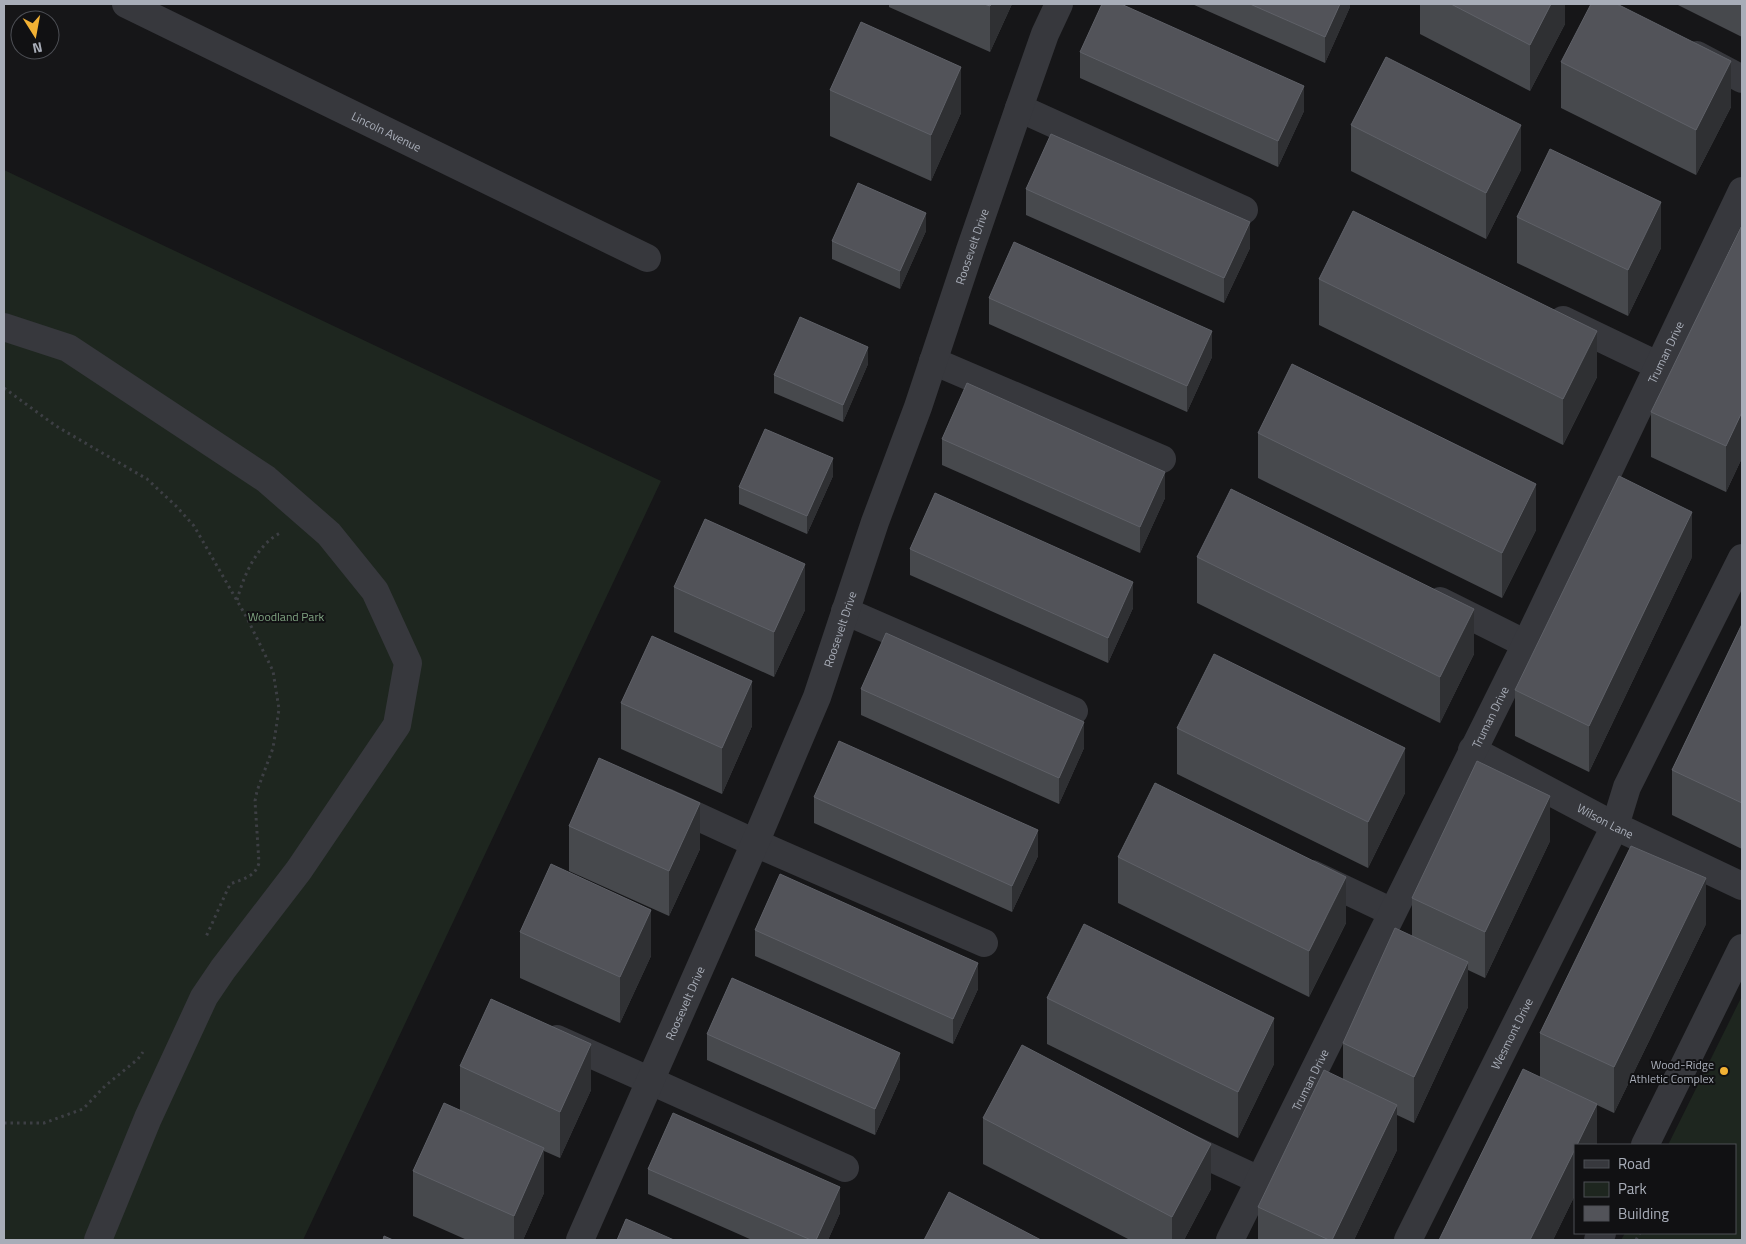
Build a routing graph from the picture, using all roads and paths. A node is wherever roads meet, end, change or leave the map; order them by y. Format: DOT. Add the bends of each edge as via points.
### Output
graph roads {
  1 [pos="126,4"];
  2 [pos="1059,4"];
  3 [pos="1675,43"];
  4 [pos="1742,79"];
  5 [pos="1019,108"];
  6 [pos="1742,191"];
  7 [pos="1244,210"];
  8 [pos="647,258"];
  9 [pos="1542,310"];
  10 [pos="4,327"];
  11 [pos="933,361"];
  12 [pos="1659,366"];
  13 [pos="4,388"];
  14 [pos="1162,458"];
  15 [pos="311,518"];
  16 [pos="1742,558"];
  17 [pos="1419,591"];
  18 [pos="237,600"];
  19 [pos="845,611"];
  20 [pos="1526,644"];
  21 [pos="1074,711"];
  22 [pos="1472,750"];
  23 [pos="641,790"];
  24 [pos="1615,826"];
  25 [pos="755,843"];
  26 [pos="1293,866"];
  27 [pos="1742,886"];
  28 [pos="1392,912"];
  29 [pos="984,943"];
  30 [pos="202,945"];
  31 [pos="1742,948"];
  32 [pos="537,1030"];
  33 [pos="143,1051"];
  34 [pos="650,1081"];
  35 [pos="4,1123"];
  36 [pos="1152,1131"];
  37 [pos="1645,1144"];
  38 [pos="845,1168"];
  39 [pos="1259,1180"];
  40 [pos="98,1240"];
  41 [pos="580,1240"];
  42 [pos="1230,1240"];
  43 [pos="1408,1240"];
  1 -- 8 [label="street, Lincoln Avenue"];
  2 -- 5 [label="street, Roosevelt Drive"];
  3 -- 4 [label="street"];
  5 -- 7 [label="street"];
  5 -- 11 [label="street, Roosevelt Drive"];
  6 -- 12 [label="street, Truman Drive"];
  9 -- 12 [label="street"];
  10 -- 15 [label="street" via="68,348 266,479"];
  11 -- 14 [label="street"];
  11 -- 19 [label="street, Roosevelt Drive"];
  12 -- 20 [label="street, Truman Drive"];
  13 -- 18 [label="path" via="56,426 147,479 194,526"];
  15 -- 18 [label="path" via="277,534 257,554 243,579"];
  15 -- 40 [label="street" via="329,534 375,591 408,663 397,725 298,870 204,997 148,1118"];
  16 -- 24 [label="street, Wesmont Drive" via="1627,787"];
  17 -- 20 [label="street"];
  18 -- 30 [label="path" via="273,671 279,709 273,748 255,801 257,870 252,876 230,884"];
  19 -- 21 [label="street"];
  19 -- 25 [label="street, Roosevelt Drive" via="817,697"];
  20 -- 22 [label="street, Truman Drive"];
  22 -- 24 [label="street, Wilson Lane"];
  22 -- 28 [label="street, Truman Drive"];
  23 -- 25 [label="street"];
  24 -- 27 [label="street, Wilson Lane"];
  24 -- 43 [label="street, Wesmont Drive"];
  25 -- 29 [label="street"];
  25 -- 34 [label="street, Roosevelt Drive"];
  26 -- 28 [label="street"];
  28 -- 39 [label="street, Truman Drive"];
  31 -- 37 [label="street"];
  32 -- 34 [label="street"];
  33 -- 35 [label="path" via="82,1109 44,1123"];
  34 -- 38 [label="street"];
  34 -- 41 [label="street, Roosevelt Drive"];
  36 -- 39 [label="street"];
  39 -- 42 [label="street, Truman Drive"];
}
